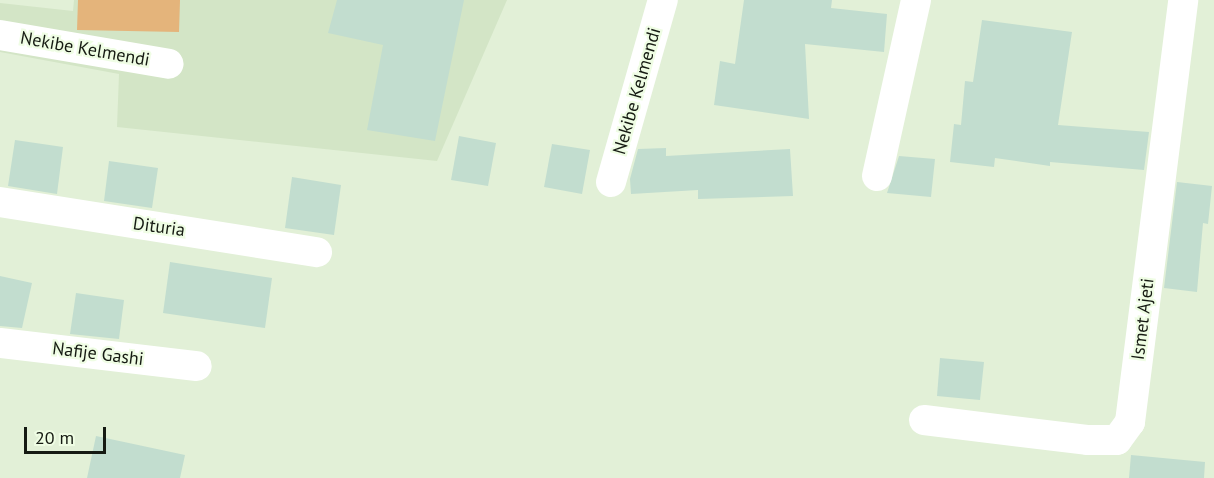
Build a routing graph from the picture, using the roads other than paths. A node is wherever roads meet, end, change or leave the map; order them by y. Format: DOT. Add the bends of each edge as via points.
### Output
graph roads {
  1 [pos="663,0"];
  2 [pos="916,0"];
  3 [pos="1183,0"];
  4 [pos="0,35"];
  5 [pos="169,64"];
  6 [pos="876,176"];
  7 [pos="611,182"];
  8 [pos="0,202"];
  9 [pos="317,252"];
  10 [pos="0,343"];
  11 [pos="197,366"];
  12 [pos="924,420"];
  1 -- 7 [label="street, Nekibe Kelmendi"];
  2 -- 6 [label="street"];
  3 -- 12 [label="street, Ismet Ajeti" via="1130,422 1117,440 1087,440"];
  4 -- 5 [label="street, Nekibe Kelmendi"];
  8 -- 9 [label="street, Dituria"];
  10 -- 11 [label="street, Nafije Gashi"];
}
